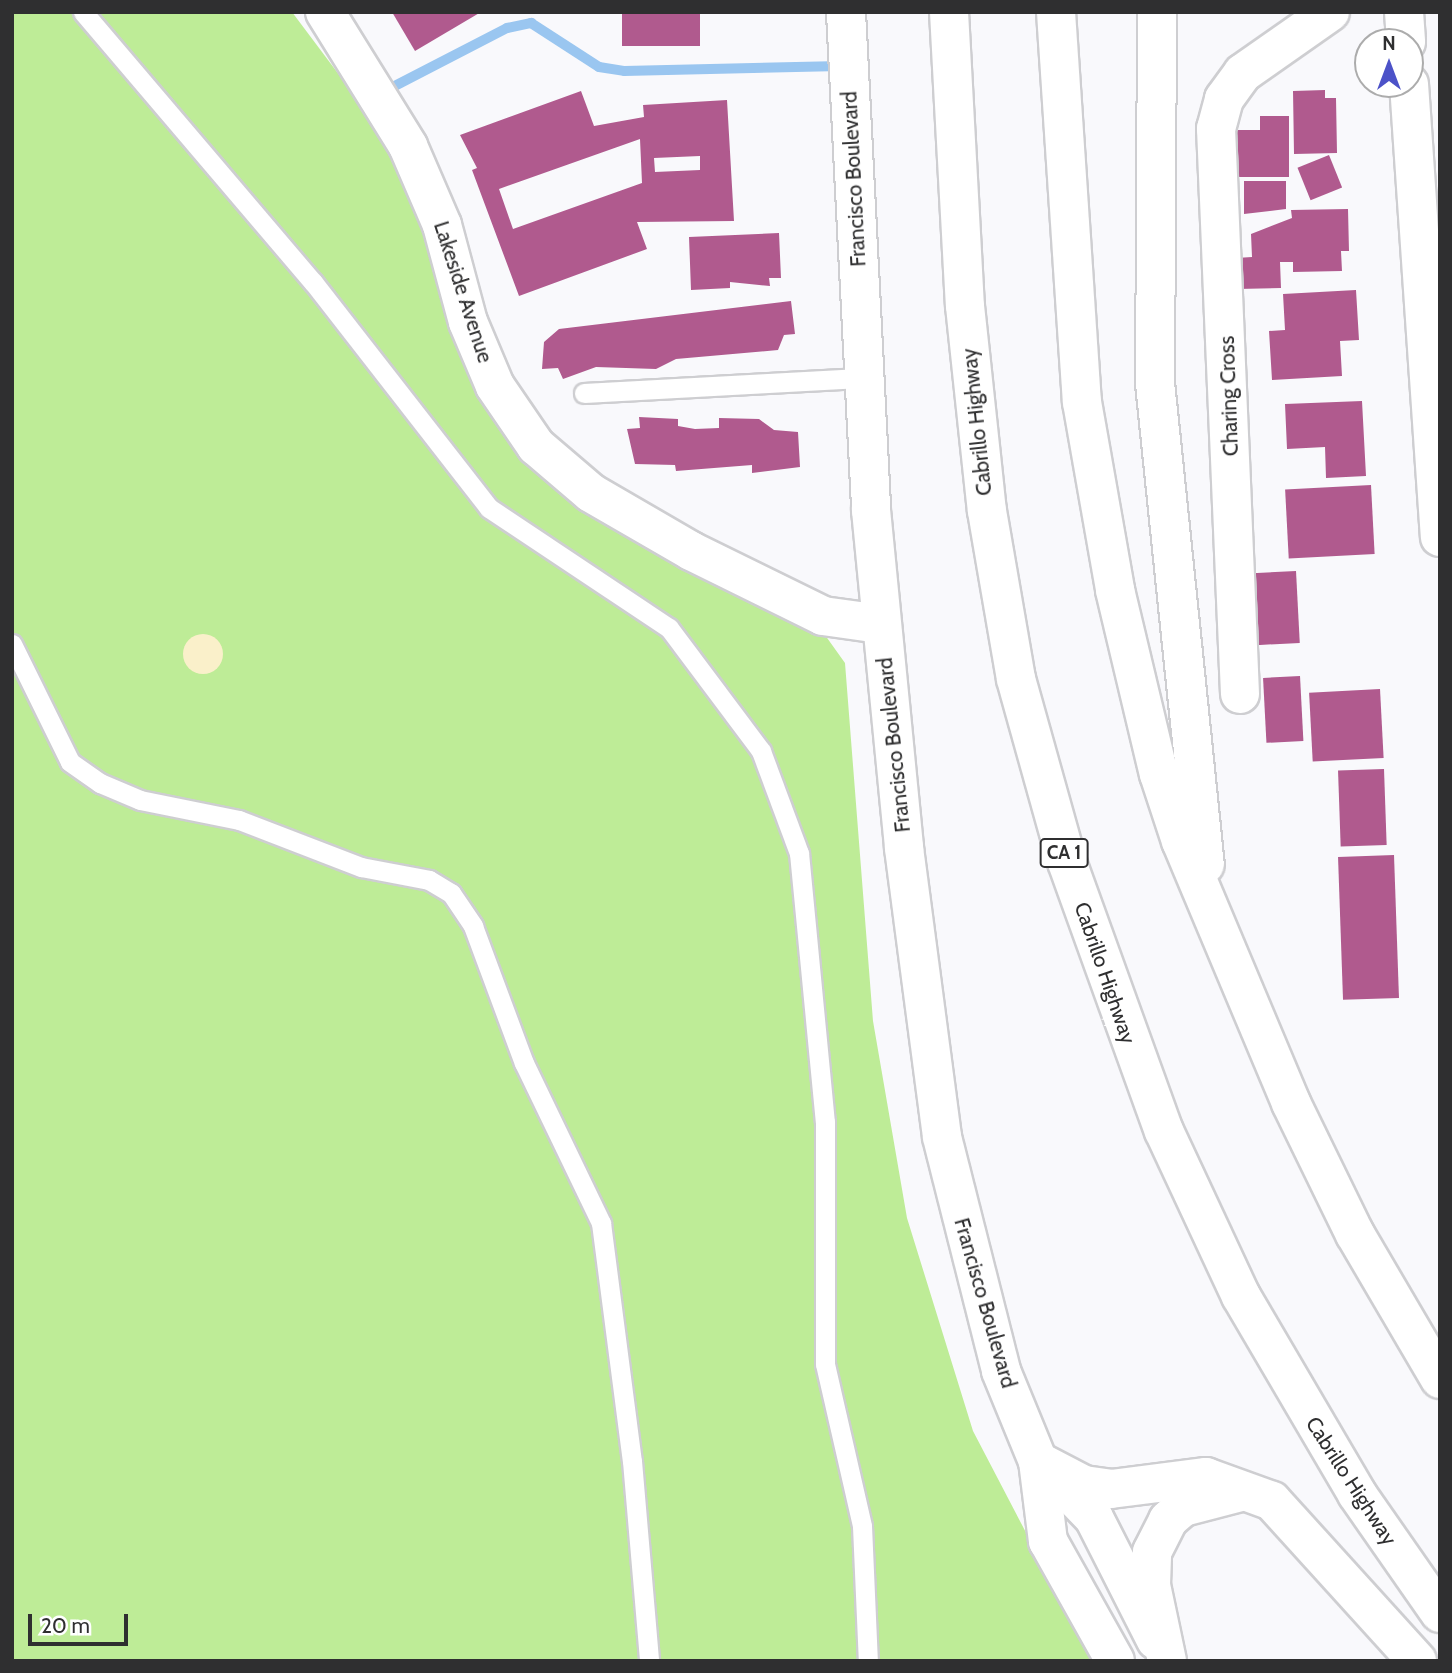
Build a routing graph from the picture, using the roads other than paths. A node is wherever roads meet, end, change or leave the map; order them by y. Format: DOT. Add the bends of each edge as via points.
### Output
graph roads {
  1 [pos="83,12"];
  2 [pos="325,12"];
  3 [pos="846,12"];
  4 [pos="950,12"];
  5 [pos="1056,12"];
  6 [pos="1157,12"];
  7 [pos="1331,12"];
  8 [pos="1410,98"];
  9 [pos="865,379"];
  10 [pos="584,393"];
  11 [pos="1440,537"];
  12 [pos="881,624"];
  13 [pos="12,644"];
  14 [pos="1240,694"];
  15 [pos="1211,911"];
  16 [pos="1440,1379"];
  17 [pos="1038,1461"];
  18 [pos="1246,1491"];
  19 [pos="1440,1613"];
  20 [pos="649,1661"];
  21 [pos="869,1661"];
  22 [pos="1115,1661"];
  23 [pos="1167,1661"];
  24 [pos="1417,1661"];
  1 -- 21 [label="lane" via="313,282 489,508 669,628 761,751 799,853 825,1122 825,1364 862,1526"];
  2 -- 12 [label="main road, Lakeside Avenue" via="408,146 442,225 468,322 495,386 536,446 591,493 691,551 823,615"];
  3 -- 9 [label="main road, Francisco Boulevard"];
  4 -- 19 [label="main road, Cabrillo Highway / CA 1" via="965,306 987,511 1016,679 1063,849 1143,1079 1241,1296 1351,1484"];
  5 -- 15 [label="main road" via="1072,305 1096,492 1156,762"];
  6 -- 15 [label="main road" via="1155,383"];
  7 -- 14 [label="main road, Charing Cross" via="1243,73 1224,99 1216,129"];
  8 -- 11 [label="main road"];
  9 -- 10 [label="lane"];
  9 -- 12 [label="main road, Francisco Boulevard"];
  12 -- 17 [label="main road, Francisco Boulevard" via="942,1137 994,1346"];
  13 -- 20 [label="lane" via="70,762 100,783 140,800 239,820 361,867 429,880 451,893 473,926 524,1063 601,1223 632,1461"];
  15 -- 16 [label="main road" via="1291,1103 1355,1234"];
  17 -- 18 [label="main road" via="1084,1485 1111,1489 1206,1477"];
  17 -- 22 [label="main road, Francisco Boulevard" via="1048,1541"];
  17 -- 23 [label="main road, Francisco Boulevard" via="1094,1518"];
  18 -- 23 [label="main road" via="1183,1507 1168,1520 1152,1552 1151,1585"];
  18 -- 24 [label="main road" via="1272,1501 1306,1534"];
}
